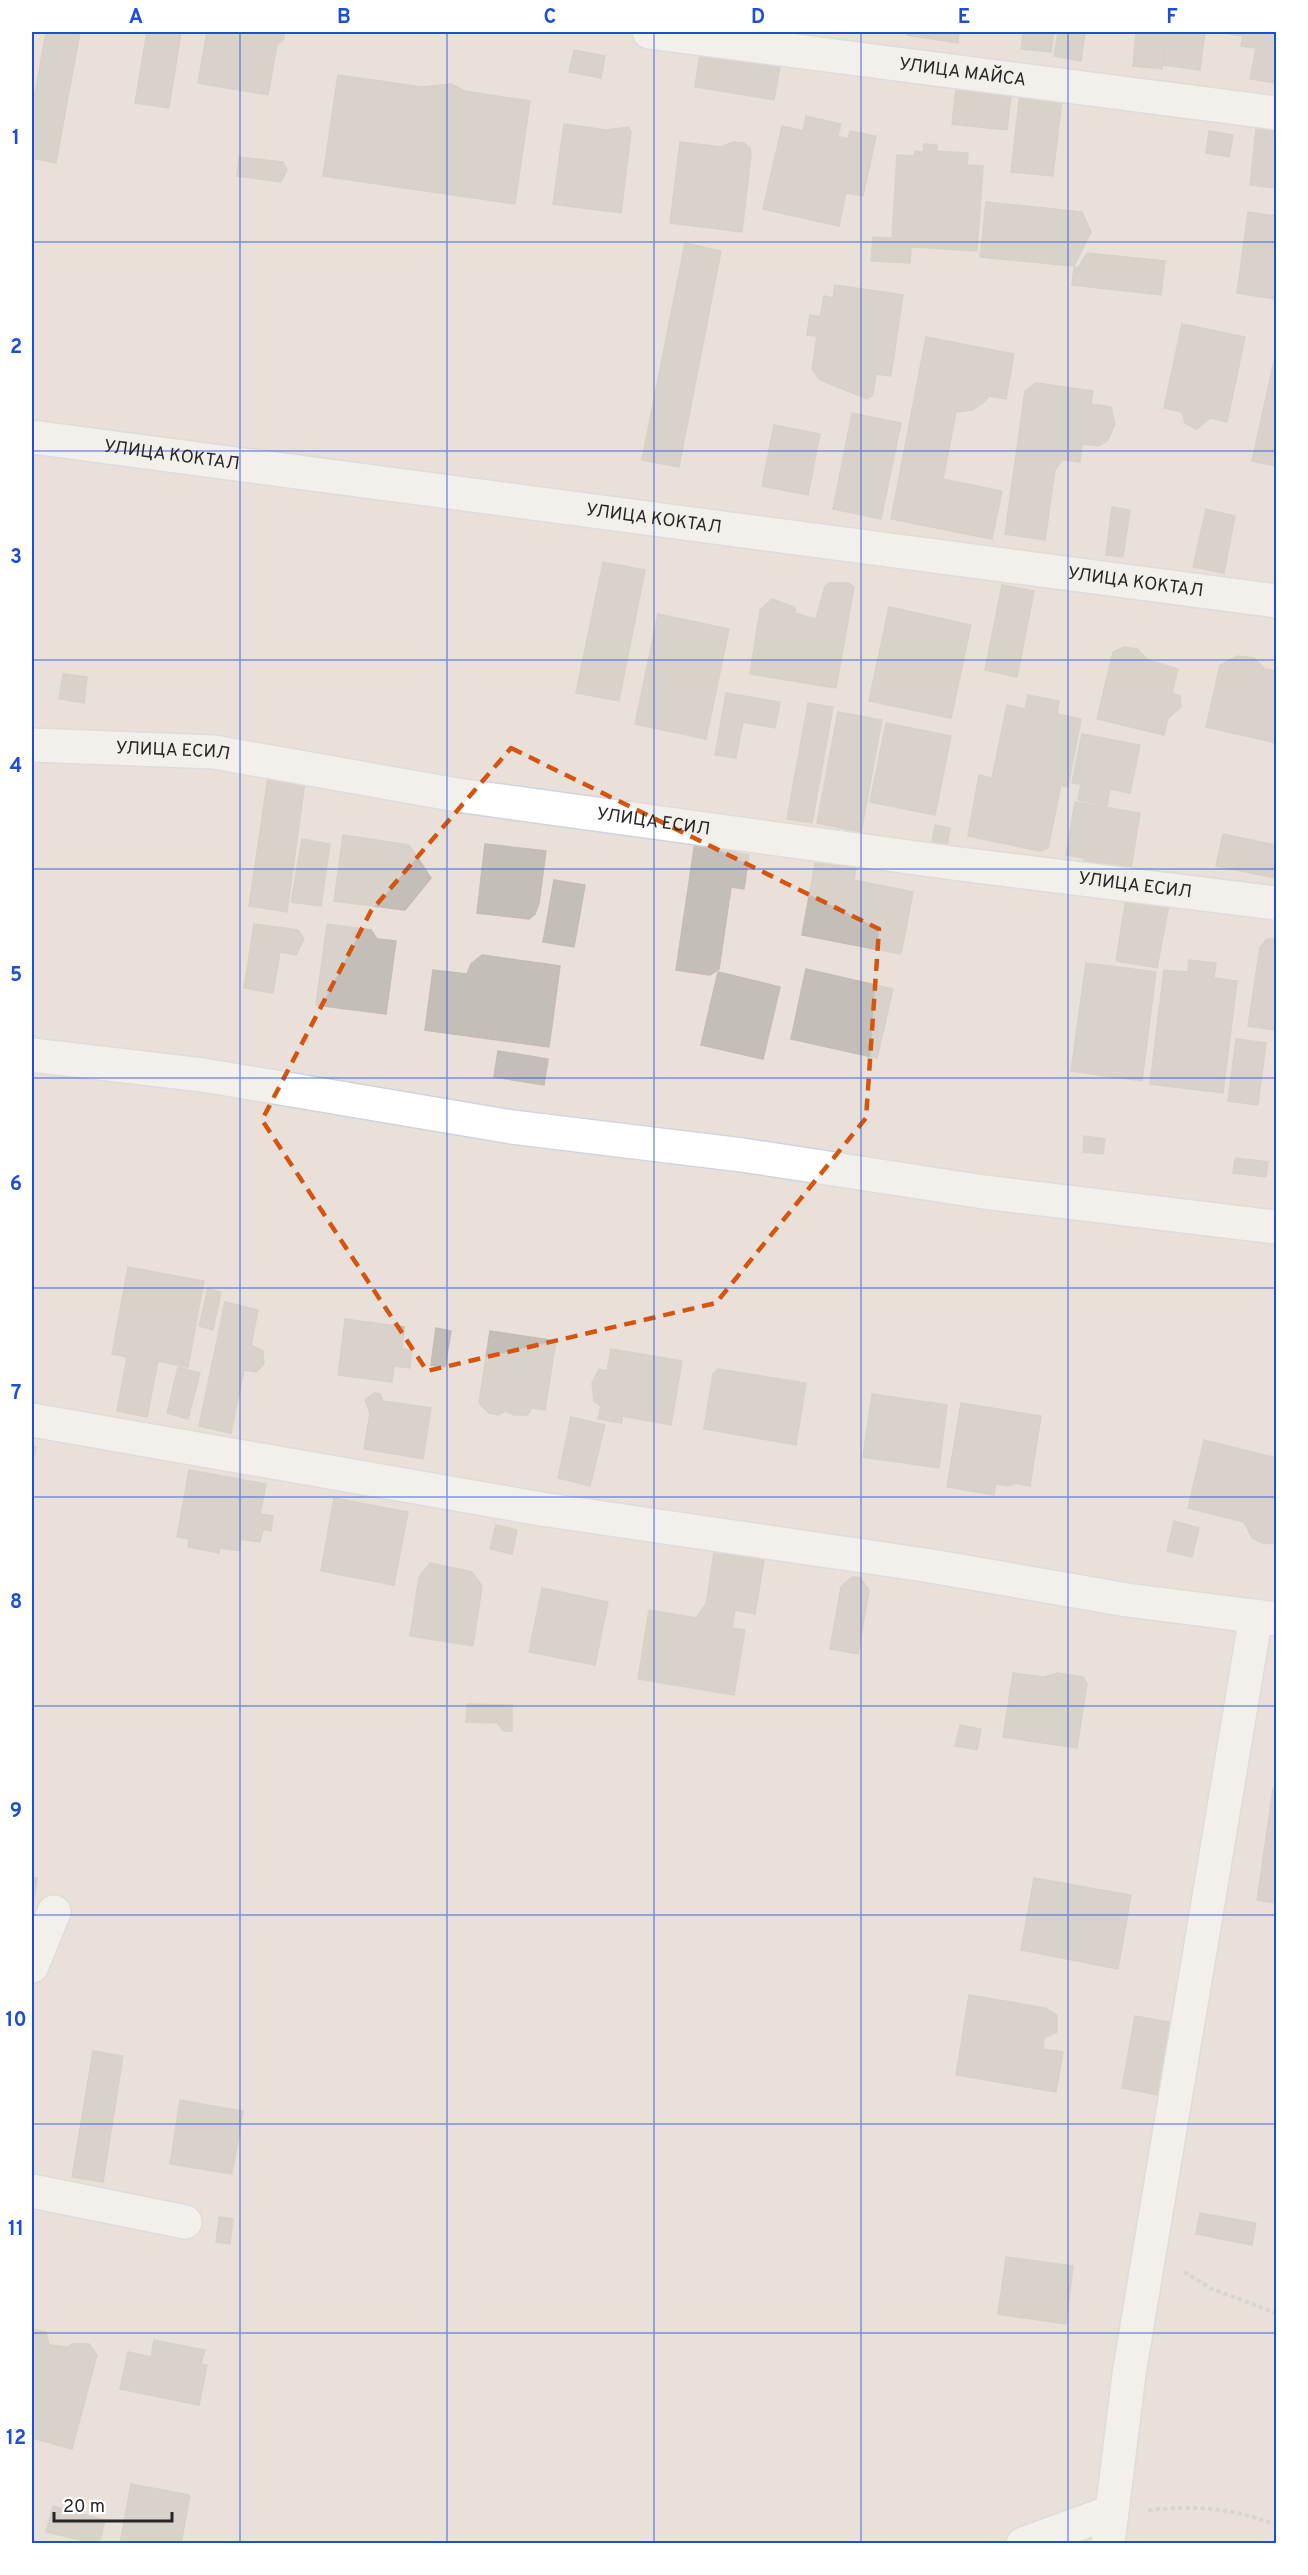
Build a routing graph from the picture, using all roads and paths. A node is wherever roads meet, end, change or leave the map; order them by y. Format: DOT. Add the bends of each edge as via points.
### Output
graph roads {
  1 [pos="649,32"];
  2 [pos="1276,113"];
  3 [pos="32,437"];
  4 [pos="1276,601"];
  5 [pos="32,745"];
  6 [pos="1276,903"];
  7 [pos="32,1055"];
  8 [pos="1276,1227"];
  9 [pos="32,1420"];
  10 [pos="1266,1617"];
  11 [pos="54,1912"];
  12 [pos="32,1966"];
  13 [pos="32,2191"];
  14 [pos="185,2222"];
  15 [pos="1150,2251"];
  16 [pos="1276,2313"];
  17 [pos="1276,2525"];
  18 [pos="1109,2528"];
  19 [pos="1023,2544"];
  1 -- 2 [label="street, УЛИЦА МАЙСА"];
  3 -- 4 [label="street, УЛИЦА КОКТАЛ"];
  5 -- 6 [label="street, УЛИЦА ЕСИЛ" via="214,752 458,795"];
  7 -- 8 [label="street" via="203,1075 512,1127 742,1155 984,1192"];
  9 -- 10 [label="street" via="541,1509 925,1565 1127,1600"];
  10 -- 15 [label="street"];
  11 -- 12 [label="street"];
  13 -- 14 [label="street"];
  15 -- 16 [label="path" via="1210,2288"];
  15 -- 18 [label="street"];
  17 -- 18 [label="path" via="1253,2516 1201,2506"];
  18 -- 19 [label="street"];
}
